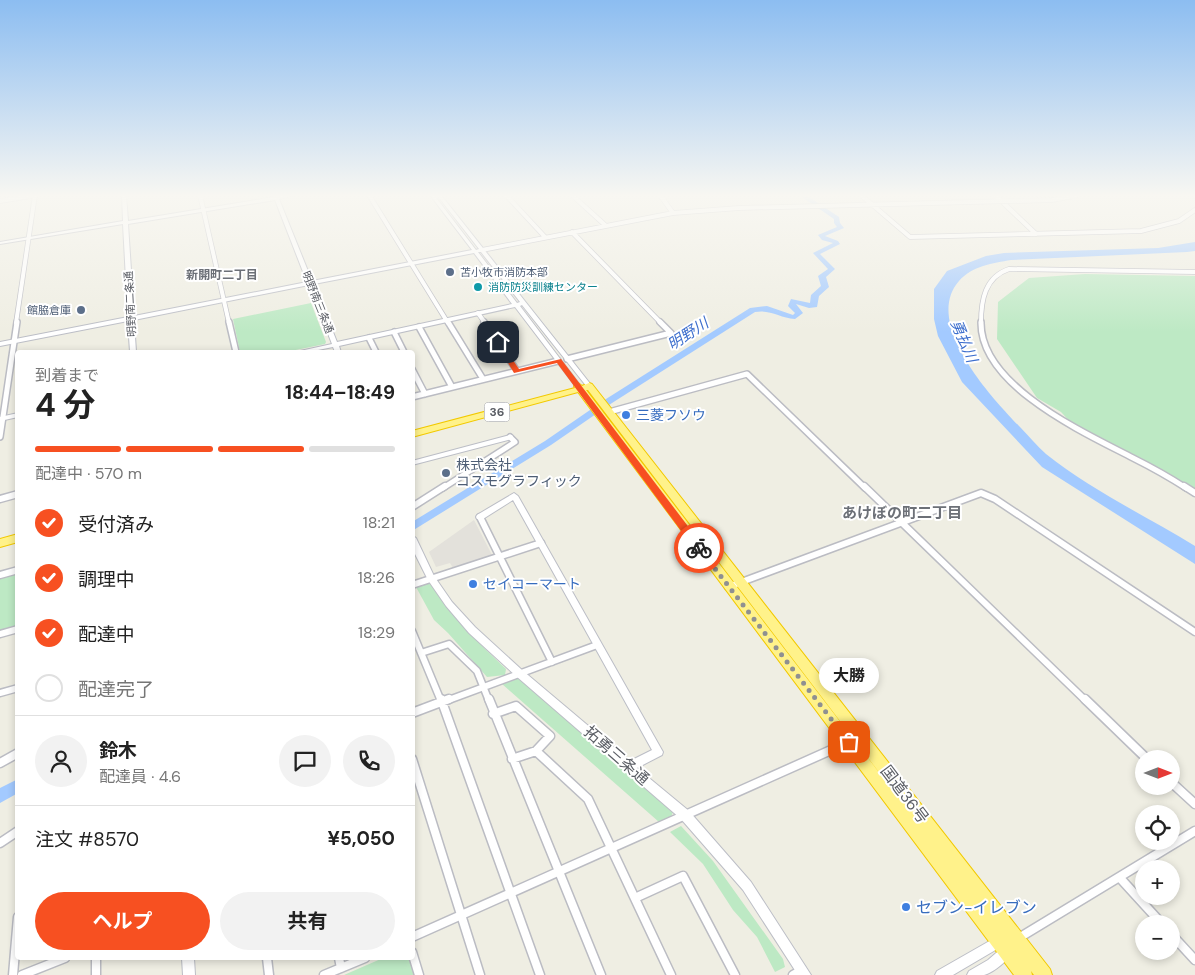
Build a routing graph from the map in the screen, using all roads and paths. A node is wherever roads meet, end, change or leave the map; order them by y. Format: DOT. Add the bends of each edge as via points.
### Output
graph roads {
  1 [pos="29,240"];
  2 [pos="127,240"];
  3 [pos="211,240"];
  4 [pos="293,240"];
  5 [pos="398,240"];
  6 [pos="467,240"];
  7 [pos="475,240"];
  8 [pos="528,240"];
  9 [pos="580,240"];
  10 [pos="482,250"];
  11 [pos="475,251"];
  12 [pos="412,263"];
  13 [pos="1195,272"];
  14 [pos="310,283"];
  15 [pos="224,300"];
  16 [pos="523,303"];
  17 [pos="515,305"];
  18 [pos="478,313"];
  19 [pos="131,318"];
  20 [pos="446,320"];
  21 [pos="418,326"];
  22 [pos="394,332"];
  23 [pos="369,338"];
  24 [pos="14,341"];
  25 [pos="0,344"];
  26 [pos="335,345"];
  27 [pos="133,350"];
  28 [pos="236,350"];
  29 [pos="311,350"];
  30 [pos="337,350"];
  31 [pos="375,350"];
  32 [pos="403,350"];
  33 [pos="567,359"];
  34 [pos="558,361"];
  35 [pos="517,371"];
  36 [pos="415,375"];
  37 [pos="483,379"];
  38 [pos="452,387"];
  39 [pos="583,388"];
  40 [pos="425,394"];
  41 [pos="415,396"];
  42 [pos="601,409"];
  43 [pos="15,416"];
  44 [pos="1,419"];
  45 [pos="415,428"];
  46 [pos="415,433"];
  47 [pos="0,437"];
  48 [pos="510,437"];
  49 [pos="415,462"];
  50 [pos="1195,493"];
  51 [pos="15,495"];
  52 [pos="0,499"];
  53 [pos="415,505"];
  54 [pos="480,517"];
  55 [pos="901,522"];
  56 [pos="15,533"];
  57 [pos="0,536"];
  58 [pos="15,539"];
  59 [pos="0,543"];
  60 [pos="541,543"];
  61 [pos="415,544"];
  62 [pos="500,556"];
  63 [pos="15,571"];
  64 [pos="0,575"];
  65 [pos="432,578"];
  66 [pos="415,584"];
  67 [pos="734,585"];
  68 [pos="15,630"];
  69 [pos="1195,632"];
  70 [pos="0,634"];
  71 [pos="415,638"];
  72 [pos="598,645"];
  73 [pos="421,653"];
  74 [pos="552,662"];
  75 [pos="519,673"];
  76 [pos="482,687"];
  77 [pos="15,689"];
  78 [pos="0,693"];
  79 [pos="442,702"];
  80 [pos="415,712"];
  81 [pos="493,714"];
  82 [pos="860,735"];
  83 [pos="849,742"];
  84 [pos="1139,750"];
  85 [pos="536,751"];
  86 [pos="15,755"];
  87 [pos="512,759"];
  88 [pos="0,764"];
  89 [pos="630,766"];
  90 [pos="415,769"];
  91 [pos="1180,790"];
  92 [pos="1195,804"];
  93 [pos="685,815"];
  94 [pos="1195,831"];
  95 [pos="15,833"];
  96 [pos="0,843"];
  97 [pos="611,848"];
  98 [pos="558,871"];
  99 [pos="1120,878"];
  100 [pos="511,892"];
  101 [pos="635,898"];
  102 [pos="461,914"];
  103 [pos="1154,915"];
  104 [pos="415,936"];
  105 [pos="1016,940"];
  106 [pos="998,941"];
  107 [pos="1180,944"];
  108 [pos="15,950"];
  109 [pos="1007,952"];
  110 [pos="60,960"];
  111 [pos="96,960"];
  112 [pos="188,960"];
  113 [pos="267,960"];
  114 [pos="414,960"];
  115 [pos="1195,960"];
  116 [pos="340,962"];
  117 [pos="800,973"];
  118 [pos="13,975"];
  119 [pos="22,975"];
  120 [pos="96,975"];
  121 [pos="189,975"];
  122 [pos="269,975"];
  123 [pos="324,975"];
  124 [pos="418,975"];
  125 [pos="480,975"];
  126 [pos="540,975"];
  127 [pos="601,975"];
  128 [pos="671,975"];
  129 [pos="735,975"];
  130 [pos="941,975"];
  131 [pos="973,975"];
  132 [pos="1024,975"];
  133 [pos="1044,975"];
  1 -- 24 [label="street"];
  2 -- 19 [label="street, 明野南二条通"];
  3 -- 15 [label="street"];
  4 -- 14 [label="street, 明野南三条通"];
  5 -- 12 [label="street"];
  6 -- 11 [label="street"];
  7 -- 10 [label="street"];
  8 -- 10 [label="street"];
  9 -- 33 [label="street" via="671,333"];
  10 -- 11 [label="street"];
  10 -- 16 [label="street"];
  11 -- 12 [label="street"];
  11 -- 17 [label="street"];
  12 -- 14 [label="street"];
  12 -- 20 [label="street"];
  13 -- 50 [label="street" via="1149,273 1080,267 1009,268 992,277 979,320 985,344 997,366 1032,400 1069,426"];
  14 -- 15 [label="street"];
  14 -- 26 [label="street, 明野南三条通"];
  15 -- 19 [label="street"];
  15 -- 28 [label="street"];
  16 -- 17 [label="street"];
  16 -- 33 [label="street"];
  17 -- 18 [label="street"];
  17 -- 34 [label="street"];
  18 -- 20 [label="street"];
  18 -- 35 [label="street"];
  19 -- 24 [label="street"];
  19 -- 27 [label="street, 明野南二条通"];
  20 -- 21 [label="street"];
  20 -- 37 [label="street"];
  21 -- 22 [label="street"];
  21 -- 38 [label="street"];
  22 -- 23 [label="street"];
  22 -- 32 [label="street"];
  23 -- 26 [label="street"];
  23 -- 31 [label="street"];
  24 -- 25 [label="street"];
  24 -- 44 [label="street"];
  26 -- 29 [label="street"];
  26 -- 30 [label="street, 明野南三条通"];
  33 -- 39 [label="street"];
  34 -- 35 [label="street"];
  34 -- 39 [label="street"];
  35 -- 37 [label="street"];
  36 -- 40 [label="street"];
  37 -- 38 [label="street"];
  38 -- 40 [label="street"];
  39 -- 42 [label="highway, 国道36号"];
  39 -- 45 [label="highway, 36"];
  39 -- 46 [label="highway, 36"];
  40 -- 41 [label="street"];
  42 -- 55 [label="street" via="747,374"];
  42 -- 67 [label="highway, 国道36号"];
  43 -- 44 [label="street"];
  44 -- 47 [label="street"];
  48 -- 49 [label="street"];
  48 -- 53 [label="street" via="515,442"];
  51 -- 52 [label="street"];
  54 -- 60 [label="street" via="514,496"];
  54 -- 62 [label="street"];
  55 -- 67 [label="street"];
  55 -- 69 [label="street" via="981,494 995,499"];
  55 -- 84 [label="street"];
  56 -- 57 [label="highway"];
  58 -- 59 [label="highway"];
  60 -- 62 [label="street"];
  60 -- 72 [label="street"];
  61 -- 65 [label="street, 拓勇三条通"];
  62 -- 65 [label="street"];
  62 -- 74 [label="street"];
  63 -- 64 [label="street"];
  65 -- 66 [label="street"];
  65 -- 75 [label="street, 拓勇三条通" via="472,630"];
  67 -- 82 [label="highway, 国道36号"];
  67 -- 83 [label="highway, 国道36号"];
  68 -- 70 [label="street"];
  71 -- 73 [label="street"];
  72 -- 74 [label="street"];
  72 -- 89 [label="street" via="658,752"];
  73 -- 76 [label="street" via="449,644 477,671"];
  73 -- 79 [label="street"];
  74 -- 75 [label="street"];
  75 -- 76 [label="street"];
  75 -- 89 [label="street, 拓勇三条通"];
  76 -- 79 [label="street"];
  76 -- 81 [label="street"];
  77 -- 78 [label="street"];
  79 -- 80 [label="street"];
  79 -- 100 [label="street"];
  81 -- 85 [label="street" via="516,706 550,736"];
  81 -- 87 [label="street"];
  82 -- 83 [label="street"];
  82 -- 105 [label="highway, 国道36号"];
  83 -- 93 [label="street"];
  83 -- 106 [label="highway, 国道36号"];
  85 -- 87 [label="street"];
  85 -- 97 [label="street" via="588,799"];
  86 -- 88 [label="street"];
  87 -- 98 [label="street"];
  89 -- 93 [label="street, 拓勇三条通"];
  90 -- 102 [label="street"];
  91 -- 92 [label="street"];
  93 -- 97 [label="street"];
  93 -- 117 [label="street, 拓勇三条通" via="747,886"];
  94 -- 99 [label="street"];
  95 -- 96 [label="street"];
  97 -- 98 [label="street"];
  97 -- 101 [label="street"];
  98 -- 100 [label="street"];
  98 -- 127 [label="street"];
  99 -- 103 [label="street"];
  99 -- 105 [label="street"];
  100 -- 102 [label="street"];
  100 -- 126 [label="street"];
  101 -- 128 [label="street"];
  101 -- 129 [label="street" via="683,876"];
  102 -- 104 [label="street"];
  102 -- 125 [label="street"];
  105 -- 106 [label="street"];
  105 -- 109 [label="street"];
  105 -- 133 [label="highway, 国道36号"];
  106 -- 109 [label="highway, 国道36号"];
  106 -- 130 [label="street"];
  107 -- 115 [label="street"];
  108 -- 118 [label="street"];
  109 -- 131 [label="street"];
  109 -- 132 [label="highway, 国道36号"];
  110 -- 119 [label="street"];
  111 -- 120 [label="street"];
  112 -- 121 [label="street"];
  113 -- 122 [label="street"];
  114 -- 124 [label="street"];
  116 -- 123 [label="street"];
}
